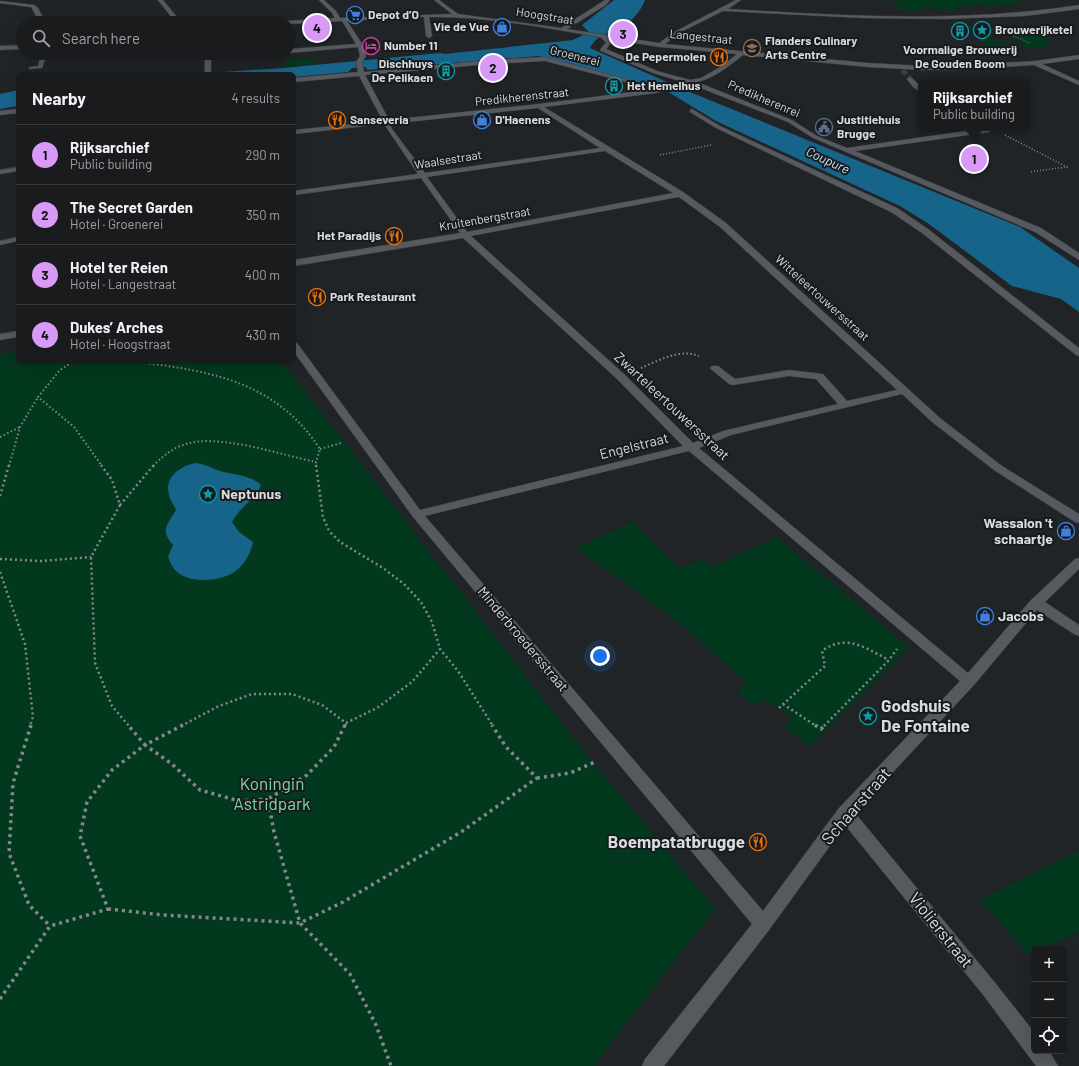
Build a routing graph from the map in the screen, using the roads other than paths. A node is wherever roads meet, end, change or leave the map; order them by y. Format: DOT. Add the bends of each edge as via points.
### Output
graph roads {
  1 [pos="160,0"];
  2 [pos="321,0"];
  3 [pos="436,0"];
  4 [pos="608,0"];
  5 [pos="739,0"];
  6 [pos="0,2"];
  7 [pos="1079,7"];
  8 [pos="1070,8"];
  9 [pos="724,10"];
  10 [pos="1079,11"];
  11 [pos="426,15"];
  12 [pos="456,15"];
  13 [pos="39,16"];
  14 [pos="172,16"];
  15 [pos="340,19"];
  16 [pos="296,22"];
  17 [pos="561,30"];
  18 [pos="585,34"];
  19 [pos="429,36"];
  20 [pos="602,36"];
  21 [pos="660,44"];
  22 [pos="360,45"];
  23 [pos="16,47"];
  24 [pos="0,48"];
  25 [pos="296,50"];
  26 [pos="742,52"];
  27 [pos="1079,56"];
  28 [pos="42,60"];
  29 [pos="208,60"];
  30 [pos="1035,63"];
  31 [pos="31,68"];
  32 [pos="208,72"];
  33 [pos="360,72"];
  34 [pos="910,79"];
  35 [pos="296,80"];
  36 [pos="693,82"];
  37 [pos="1079,83"];
  38 [pos="918,88"];
  39 [pos="659,90"];
  40 [pos="539,106"];
  41 [pos="16,110"];
  42 [pos="692,111"];
  43 [pos="0,113"];
  44 [pos="386,122"];
  45 [pos="977,131"];
  46 [pos="296,132"];
  47 [pos="606,149"];
  48 [pos="846,150"];
  49 [pos="16,169"];
  50 [pos="0,172"];
  51 [pos="422,176"];
  52 [pos="296,193"];
  53 [pos="680,194"];
  54 [pos="465,235"];
  55 [pos="16,239"];
  56 [pos="0,243"];
  57 [pos="1079,257"];
  58 [pos="296,263"];
  59 [pos="16,334"];
  60 [pos="0,337"];
  61 [pos="296,348"];
  62 [pos="1079,353"];
  63 [pos="715,368"];
  64 [pos="904,392"];
  65 [pos="845,405"];
  66 [pos="691,447"];
  67 [pos="417,514"];
  68 [pos="1079,519"];
  69 [pos="1079,562"];
  70 [pos="1036,603"];
  71 [pos="1079,631"];
  72 [pos="969,681"];
  73 [pos="845,813"];
  74 [pos="763,924"];
  75 [pos="1031,1043"];
  76 [pos="1039,1054"];
  77 [pos="652,1066"];
  78 [pos="1048,1066"];
  1 -- 14 [label="street"];
  2 -- 15 [label="street"];
  3 -- 12 [label="street"];
  4 -- 17 [label="street"];
  5 -- 9 [label="street"];
  6 -- 13 [label="street" via="27,3 35,8"];
  7 -- 8 [label="street"];
  8 -- 9 [label="street" via="1005,17 959,19"];
  8 -- 10 [label="street"];
  9 -- 21 [label="street" via="676,33"];
  11 -- 12 [label="street, Hoogstraat"];
  11 -- 15 [label="street, Hoogstraat"];
  11 -- 19 [label="street"];
  12 -- 17 [label="street, Hoogstraat"];
  15 -- 16 [label="street, Hoogstraat"];
  15 -- 22 [label="street"];
  17 -- 18 [label="street, Hoogstraat"];
  18 -- 20 [label="street, Langestraat"];
  20 -- 21 [label="street, Langestraat"];
  20 -- 36 [label="street, Predikherenrei" via="608,42 604,50 655,72"];
  21 -- 26 [label="street, Langestraat"];
  22 -- 25 [label="street"];
  22 -- 33 [label="street" via="363,56 359,61"];
  23 -- 24 [label="street"];
  26 -- 30 [label="street, Langestraat" via="902,69"];
  26 -- 36 [label="street, Predikherenstraat" via="724,67"];
  27 -- 30 [label="street, Langestraat"];
  28 -- 31 [label="street" via="40,67"];
  29 -- 32 [label="street"];
  30 -- 37 [label="street"];
  33 -- 35 [label="street, Groenerei"];
  33 -- 39 [label="street, Groenerei" via="546,59"];
  33 -- 44 [label="street, Zwarteleertouwersstraat"];
  34 -- 38 [label="street"];
  36 -- 39 [label="street, Predikherenstraat"];
  36 -- 48 [label="street, Predikherenrei" via="790,121 815,137"];
  39 -- 40 [label="street, Predikherenstraat"];
  40 -- 44 [label="street, Predikherenstraat"];
  40 -- 47 [label="street, Witteleertouwersstraat"];
  41 -- 43 [label="street"];
  42 -- 62 [label="street" via="718,127 894,210 925,231"];
  44 -- 46 [label="street, Predikherenstraat"];
  44 -- 51 [label="street, Zwarteleertouwersstraat"];
  45 -- 48 [label="street"];
  47 -- 51 [label="street, Waalsestraat"];
  47 -- 53 [label="street, Witteleertouwersstraat"];
  48 -- 57 [label="street, Predikherenrei" via="1038,230"];
  49 -- 50 [label="street"];
  51 -- 52 [label="street, Waalsestraat"];
  51 -- 54 [label="street, Zwarteleertouwersstraat"];
  53 -- 54 [label="street, Kruitenbergstraat"];
  53 -- 64 [label="street, Witteleertouwersstraat" via="723,225"];
  54 -- 58 [label="street, Kruitenbergstraat"];
  54 -- 66 [label="street, Zwarteleertouwersstraat" via="620,376"];
  55 -- 56 [label="street"];
  59 -- 60 [label="street"];
  61 -- 67 [label="street, Minderbroedersstraat"];
  63 -- 65 [label="street" via="733,382 789,373 819,376"];
  64 -- 65 [label="street, Engelstraat"];
  64 -- 68 [label="street, Witteleertouwersstraat" via="998,468"];
  65 -- 66 [label="street, Engelstraat" via="727,433"];
  66 -- 67 [label="street, Engelstraat"];
  66 -- 72 [label="street, Zwarteleertouwersstraat"];
  67 -- 74 [label="street, Minderbroedersstraat"];
  69 -- 70 [label="street, Schaarstraat"];
  70 -- 71 [label="street"];
  70 -- 72 [label="street, Schaarstraat"];
  72 -- 73 [label="street, Schaarstraat"];
  73 -- 74 [label="street, Schaarstraat"];
  73 -- 75 [label="street, Violierstraat"];
  74 -- 77 [label="street, Schaarstraat"];
  76 -- 78 [label="street"];
}
